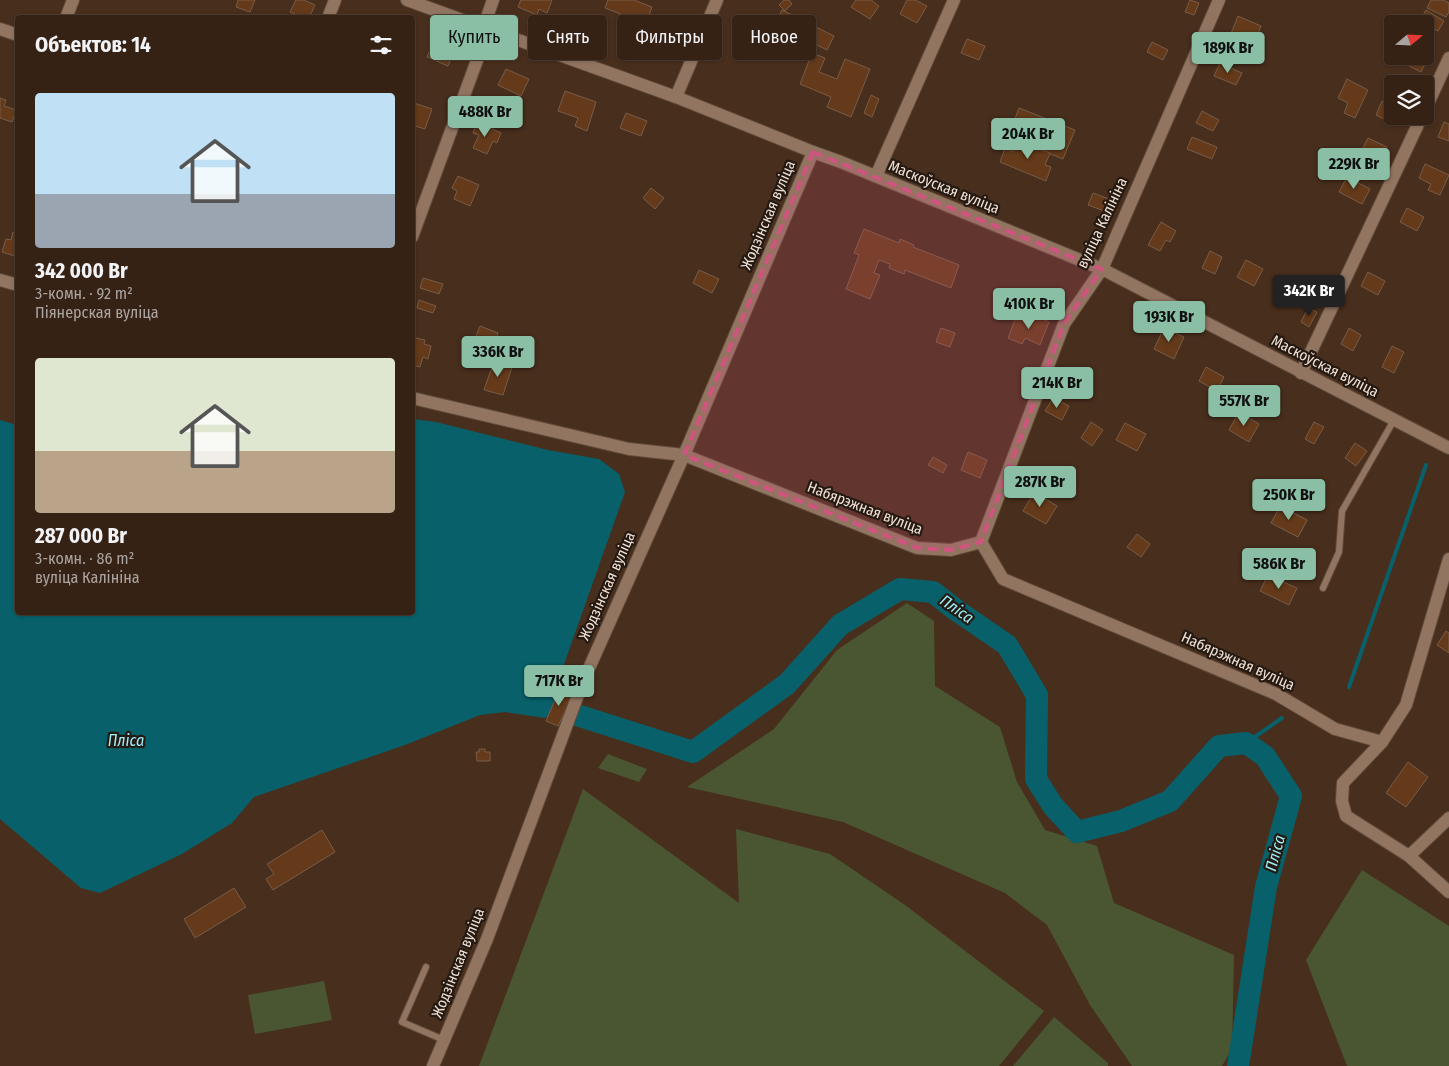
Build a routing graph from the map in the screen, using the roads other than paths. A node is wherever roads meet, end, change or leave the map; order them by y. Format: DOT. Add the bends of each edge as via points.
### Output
graph roads {
  1 [pos="73,0"];
  2 [pos="335,0"];
  3 [pos="407,0"];
  4 [pos="493,0"];
  5 [pos="717,0"];
  6 [pos="954,0"];
  7 [pos="1218,0"];
  8 [pos="67,15"];
  9 [pos="329,15"];
  10 [pos="447,15"];
  11 [pos="489,15"];
  12 [pos="0,29"];
  13 [pos="15,34"];
  14 [pos="518,41"];
  15 [pos="1449,58"];
  16 [pos="477,60"];
  17 [pos="1434,90"];
  18 [pos="676,97"];
  19 [pos="1418,125"];
  20 [pos="813,152"];
  21 [pos="876,176"];
  22 [pos="415,229"];
  23 [pos="1102,269"];
  24 [pos="0,280"];
  25 [pos="15,284"];
  26 [pos="1301,373"];
  27 [pos="415,399"];
  28 [pos="1394,420"];
  29 [pos="1449,448"];
  30 [pos="684,455"];
  31 [pos="981,542"];
  32 [pos="1448,568"];
  33 [pos="1323,588"];
  34 [pos="1382,742"];
  35 [pos="1449,818"];
  36 [pos="1409,856"];
  37 [pos="1449,892"];
  38 [pos="426,967"];
  39 [pos="444,1040"];
  40 [pos="433,1066"];
  1 -- 8 [label="street"];
  2 -- 9 [label="street"];
  3 -- 10 [label="street, Маскоўская вуліца"];
  4 -- 11 [label="street"];
  5 -- 18 [label="street"];
  6 -- 21 [label="street"];
  7 -- 23 [label="street, вуліца Калініна"];
  12 -- 13 [label="street"];
  14 -- 18 [label="street, Маскоўская вуліца"];
  15 -- 17 [label="street"];
  16 -- 22 [label="street"];
  18 -- 20 [label="street, Маскоўская вуліца"];
  19 -- 26 [label="street"];
  20 -- 21 [label="street, Маскоўская вуліца"];
  20 -- 30 [label="street, Жодзінская вуліца"];
  21 -- 23 [label="street, Маскоўская вуліца"];
  23 -- 26 [label="street, Маскоўская вуліца"];
  23 -- 31 [label="street, вуліца Калініна" via="1064,324"];
  24 -- 25 [label="street"];
  26 -- 28 [label="street, Маскоўская вуліца"];
  27 -- 30 [label="street, Набярэжная вуліца" via="629,449"];
  28 -- 29 [label="street, Маскоўская вуліца"];
  28 -- 33 [label="lane" via="1342,511 1339,552"];
  30 -- 31 [label="street, Набярэжная вуліца" via="917,548 951,550"];
  30 -- 39 [label="street, Жодзінская вуліца" via="582,684 487,939"];
  31 -- 34 [label="street, Набярэжная вуліца" via="1003,578 1276,694 1335,729"];
  32 -- 34 [label="street" via="1406,705"];
  34 -- 36 [label="street" via="1344,783 1342,801 1346,816"];
  35 -- 36 [label="street"];
  36 -- 37 [label="street"];
  38 -- 39 [label="lane" via="402,1022"];
  39 -- 40 [label="street, Жодзінская вуліца"];
}
